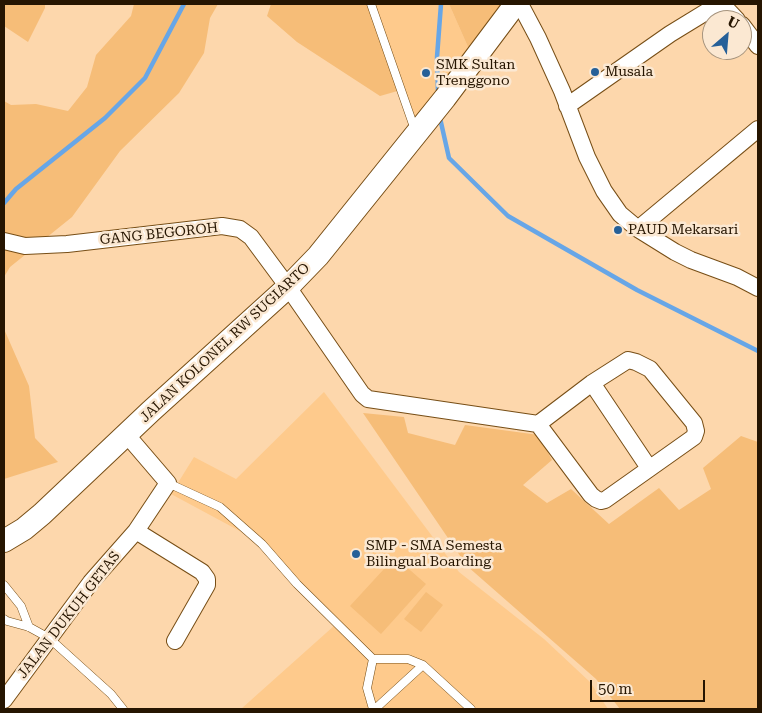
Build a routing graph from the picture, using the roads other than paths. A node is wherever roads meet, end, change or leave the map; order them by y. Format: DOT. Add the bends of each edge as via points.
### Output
graph roads {
  1 [pos="371,4"];
  2 [pos="514,4"];
  3 [pos="520,4"];
  4 [pos="712,5"];
  5 [pos="567,106"];
  6 [pos="758,129"];
  7 [pos="416,134"];
  8 [pos="638,230"];
  9 [pos="4,241"];
  10 [pos="288,287"];
  11 [pos="758,288"];
  12 [pos="592,383"];
  13 [pos="538,424"];
  14 [pos="126,434"];
  15 [pos="649,468"];
  16 [pos="168,482"];
  17 [pos="136,531"];
  18 [pos="4,541"];
  19 [pos="4,585"];
  20 [pos="4,619"];
  21 [pos="29,627"];
  22 [pos="49,638"];
  23 [pos="175,641"];
  24 [pos="373,659"];
  25 [pos="423,665"];
  26 [pos="4,700"];
  27 [pos="123,709"];
  28 [pos="374,709"];
  29 [pos="472,709"];
  1 -- 7 [label="lane"];
  2 -- 7 [label="main road, JALAN KOLONEL RW SUGIARTO"];
  3 -- 5 [label="street"];
  4 -- 5 [label="street"];
  5 -- 8 [label="street" via="604,191 620,214"];
  6 -- 8 [label="street"];
  7 -- 10 [label="main road, JALAN KOLONEL RW SUGIARTO" via="318,256"];
  8 -- 11 [label="street" via="692,260"];
  9 -- 10 [label="street, GANG BEGOROH" via="25,246 77,243 222,226 240,229 251,237"];
  10 -- 13 [label="street, GANG BEGOROH" via="368,399"];
  10 -- 14 [label="main road, JALAN KOLONEL RW SUGIARTO"];
  12 -- 13 [label="street"];
  12 -- 15 [label="street"];
  12 -- 15 [label="street" via="628,360 636,362 650,369 694,423 694,437"];
  13 -- 15 [label="street" via="596,499 605,500"];
  14 -- 16 [label="street"];
  14 -- 18 [label="main road, JALAN KOLONEL RW SUGIARTO" via="42,514"];
  16 -- 17 [label="street, JALAN DUKUH GETAS"];
  16 -- 24 [label="lane" via="220,507 262,544 296,584"];
  17 -- 22 [label="street, JALAN DUKUH GETAS" via="91,582"];
  17 -- 23 [label="street" via="202,572 207,579 207,585"];
  19 -- 21 [label="lane" via="21,606"];
  20 -- 21 [label="lane"];
  21 -- 22 [label="lane"];
  22 -- 26 [label="street, JALAN DUKUH GETAS"];
  22 -- 27 [label="lane" via="111,694"];
  24 -- 25 [label="lane" via="408,658"];
  24 -- 28 [label="lane" via="367,688"];
  25 -- 28 [label="lane"];
  25 -- 29 [label="lane"];
}
